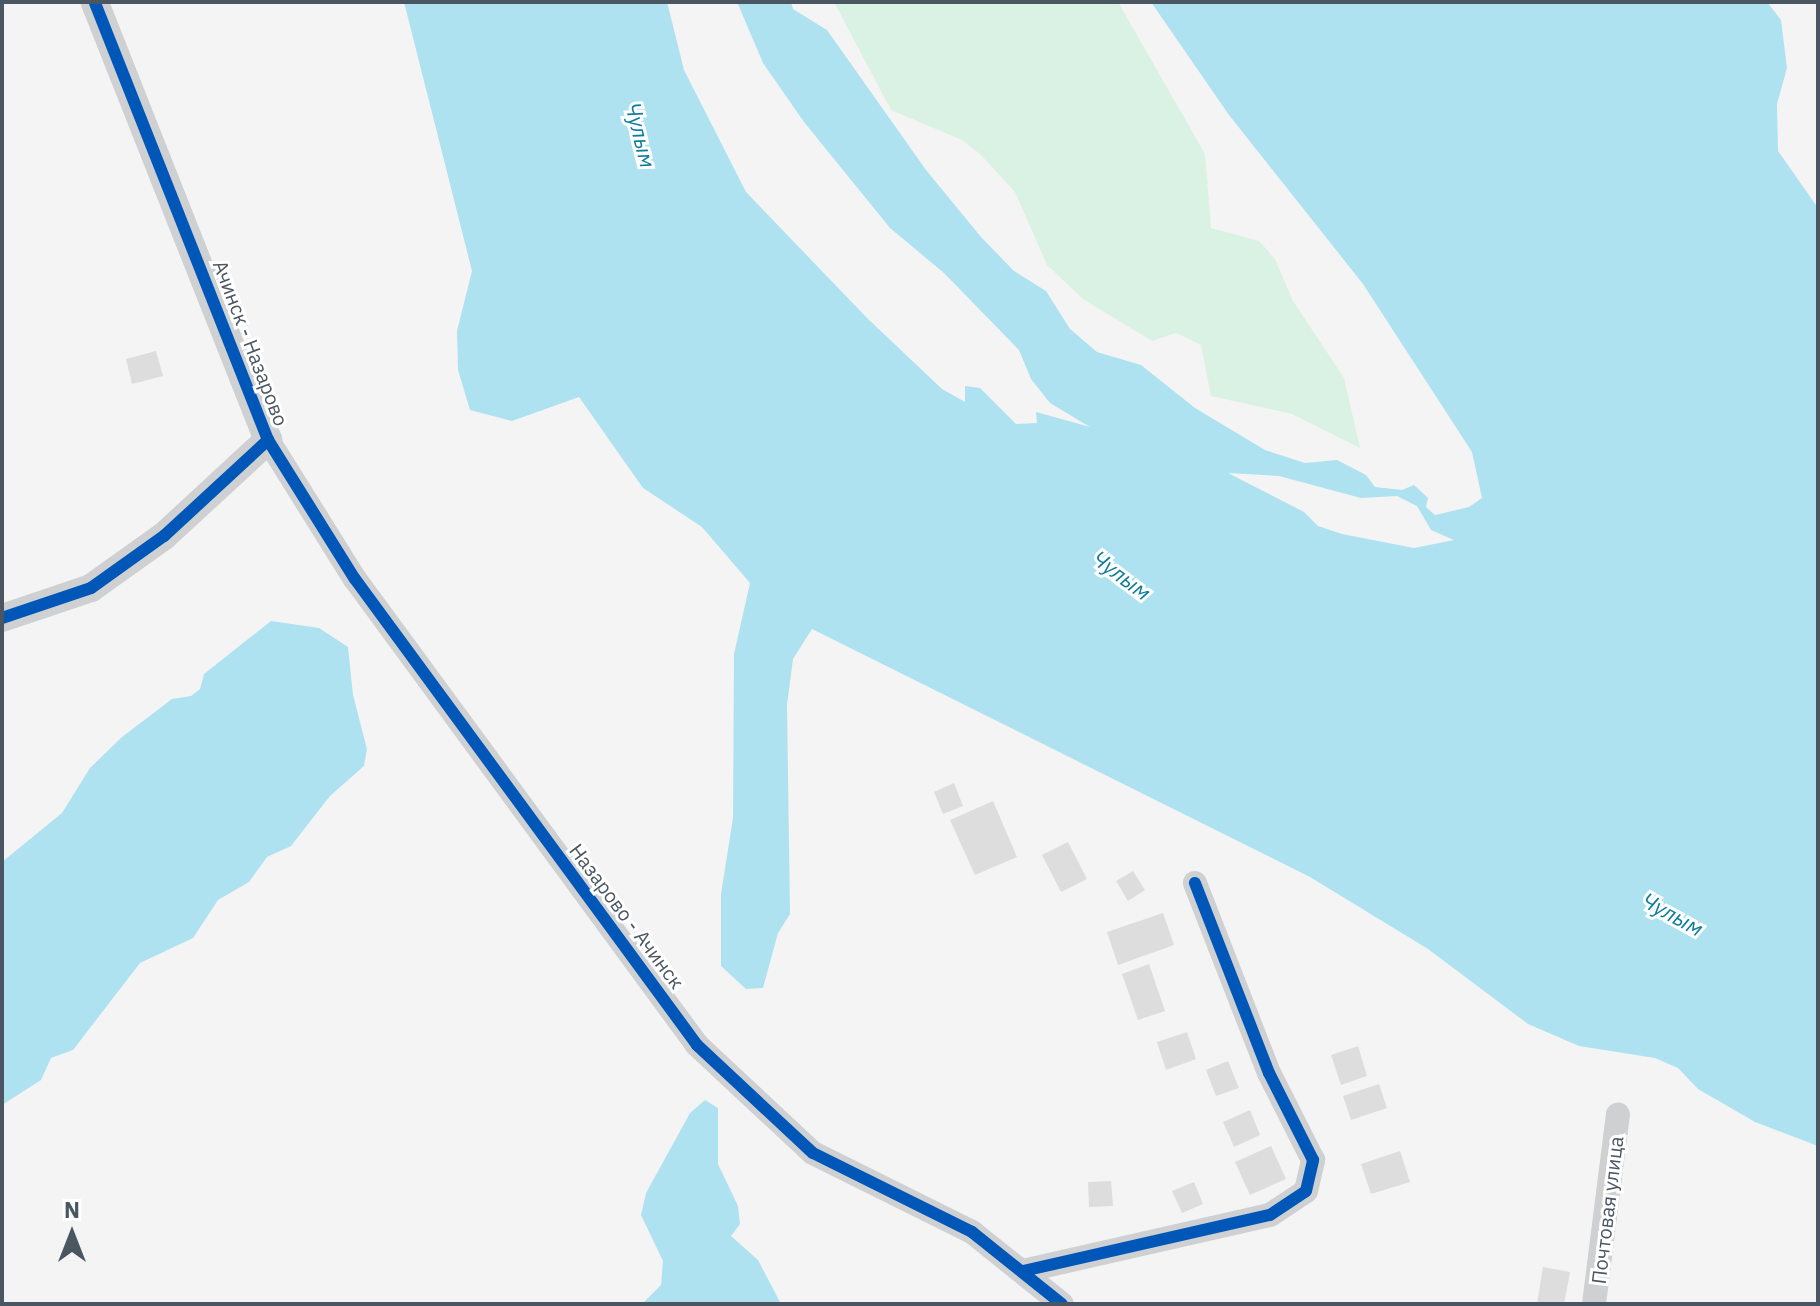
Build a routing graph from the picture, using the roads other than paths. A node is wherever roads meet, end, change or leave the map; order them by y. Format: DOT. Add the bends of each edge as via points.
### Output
graph roads {
  1 [pos="95,2"];
  2 [pos="268,440"];
  3 [pos="2,618"];
  4 [pos="1195,883"];
  5 [pos="1618,1115"];
  6 [pos="1023,1271"];
  7 [pos="1062,1304"];
  8 [pos="1594,1304"];
  1 -- 2 [label="street, Ачинск - Назарово"];
  2 -- 3 [label="street, Ачинск - Назарово" via="164,536 91,588"];
  2 -- 6 [label="street, Назарово - Ачинск" via="355,579 697,1045 813,1153 972,1232"];
  4 -- 6 [label="street" via="1269,1073 1313,1160 1306,1191 1270,1215"];
  5 -- 8 [label="street, Почтовая улица"];
  6 -- 7 [label="street, Назарово - Ачинск"];
}
